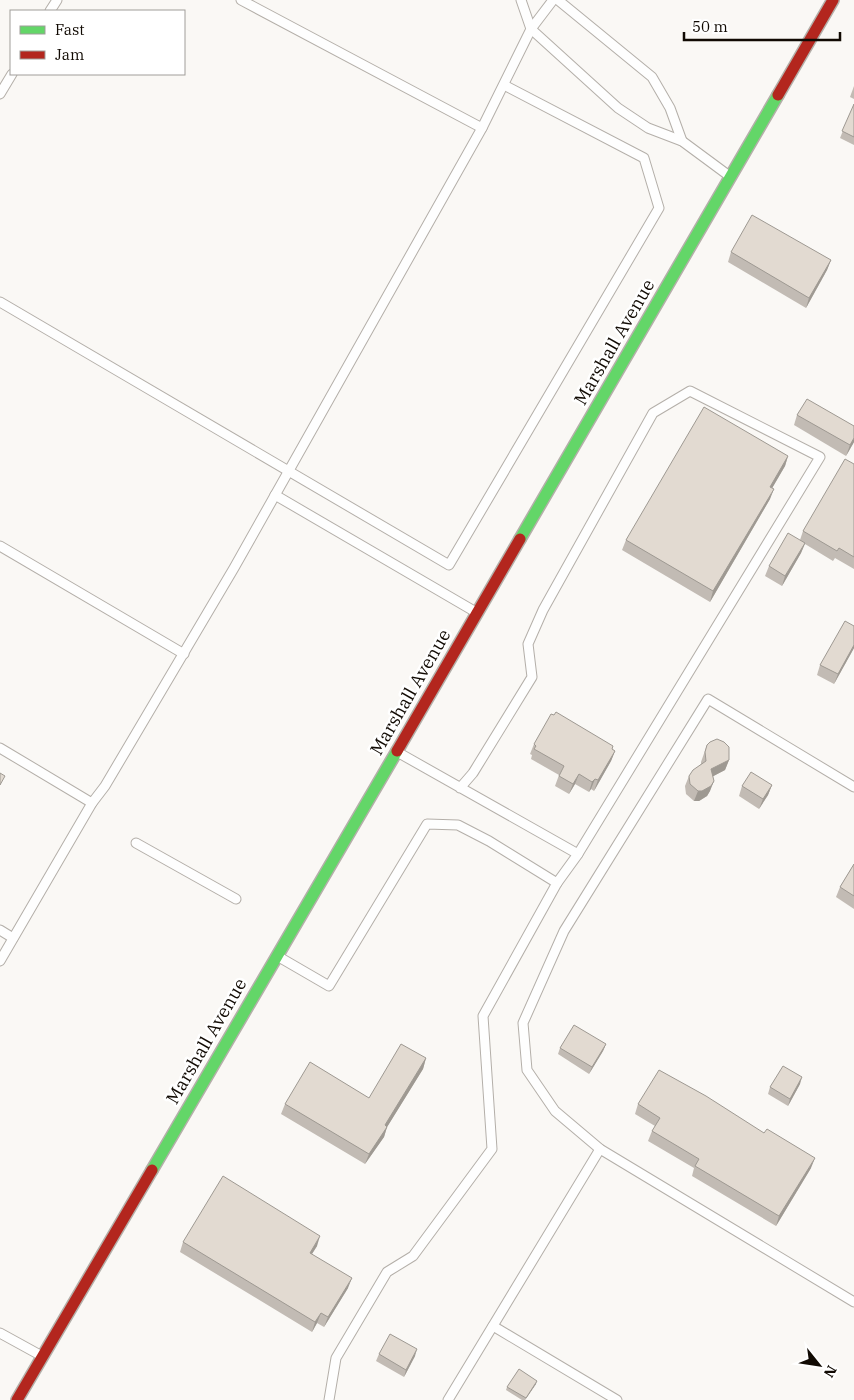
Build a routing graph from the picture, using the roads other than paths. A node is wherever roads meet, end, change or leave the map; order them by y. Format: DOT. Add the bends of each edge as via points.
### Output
graph roads {
  1 [pos="240,0"];
  2 [pos="521,0"];
  3 [pos="553,0"];
  4 [pos="558,0"];
  5 [pos="833,0"];
  6 [pos="531,29"];
  7 [pos="11,75"];
  8 [pos="504,85"];
  9 [pos="0,94"];
  10 [pos="482,128"];
  11 [pos="682,141"];
  12 [pos="730,177"];
  13 [pos="0,302"];
  14 [pos="288,471"];
  15 [pos="275,495"];
  16 [pos="0,546"];
  17 [pos="477,612"];
  18 [pos="184,654"];
  19 [pos="0,748"];
  20 [pos="396,752"];
  21 [pos="854,787"];
  22 [pos="460,788"];
  23 [pos="92,803"];
  24 [pos="136,843"];
  25 [pos="578,854"];
  26 [pos="556,883"];
  27 [pos="236,899"];
  28 [pos="0,930"];
  29 [pos="13,938"];
  30 [pos="277,956"];
  31 [pos="0,961"];
  32 [pos="600,1149"];
  33 [pos="854,1302"];
  34 [pos="493,1326"];
  35 [pos="0,1333"];
  36 [pos="42,1356"];
  37 [pos="17,1400"];
  38 [pos="329,1400"];
  39 [pos="448,1400"];
  40 [pos="617,1400"];
  1 -- 10 [label="lane"];
  2 -- 6 [label="lane"];
  3 -- 6 [label="lane"];
  4 -- 11 [label="lane" via="652,77 670,108"];
  5 -- 12 [label="street, Marshall Avenue"];
  6 -- 8 [label="lane"];
  6 -- 11 [label="lane" via="618,108 648,128"];
  7 -- 9 [label="lane"];
  8 -- 10 [label="lane"];
  8 -- 14 [label="lane" via="644,158 658,208 449,565"];
  10 -- 14 [label="lane"];
  11 -- 12 [label="lane"];
  12 -- 17 [label="street, Marshall Avenue"];
  13 -- 14 [label="lane"];
  14 -- 15 [label="lane"];
  15 -- 17 [label="lane"];
  15 -- 18 [label="lane"];
  16 -- 18 [label="lane"];
  17 -- 20 [label="street, Marshall Avenue"];
  18 -- 23 [label="lane"];
  19 -- 23 [label="lane"];
  20 -- 22 [label="lane"];
  20 -- 30 [label="street, Marshall Avenue"];
  21 -- 32 [label="lane" via="708,699 564,931 523,1023 527,1070 555,1111"];
  22 -- 25 [label="lane"];
  22 -- 25 [label="lane" via="473,773 532,677 528,644 543,610 653,413 690,391 820,457"];
  23 -- 29 [label="lane"];
  24 -- 27 [label="lane"];
  25 -- 26 [label="lane"];
  26 -- 30 [label="lane" via="490,840 458,825 427,824 329,986"];
  26 -- 38 [label="lane" via="483,1016 492,1149 413,1256 387,1272 336,1358"];
  28 -- 29 [label="lane"];
  29 -- 31 [label="lane"];
  30 -- 36 [label="street, Marshall Avenue"];
  32 -- 33 [label="lane"];
  32 -- 34 [label="lane"];
  34 -- 39 [label="lane"];
  34 -- 40 [label="lane"];
  35 -- 36 [label="lane"];
  36 -- 37 [label="street, Marshall Avenue"];
}
